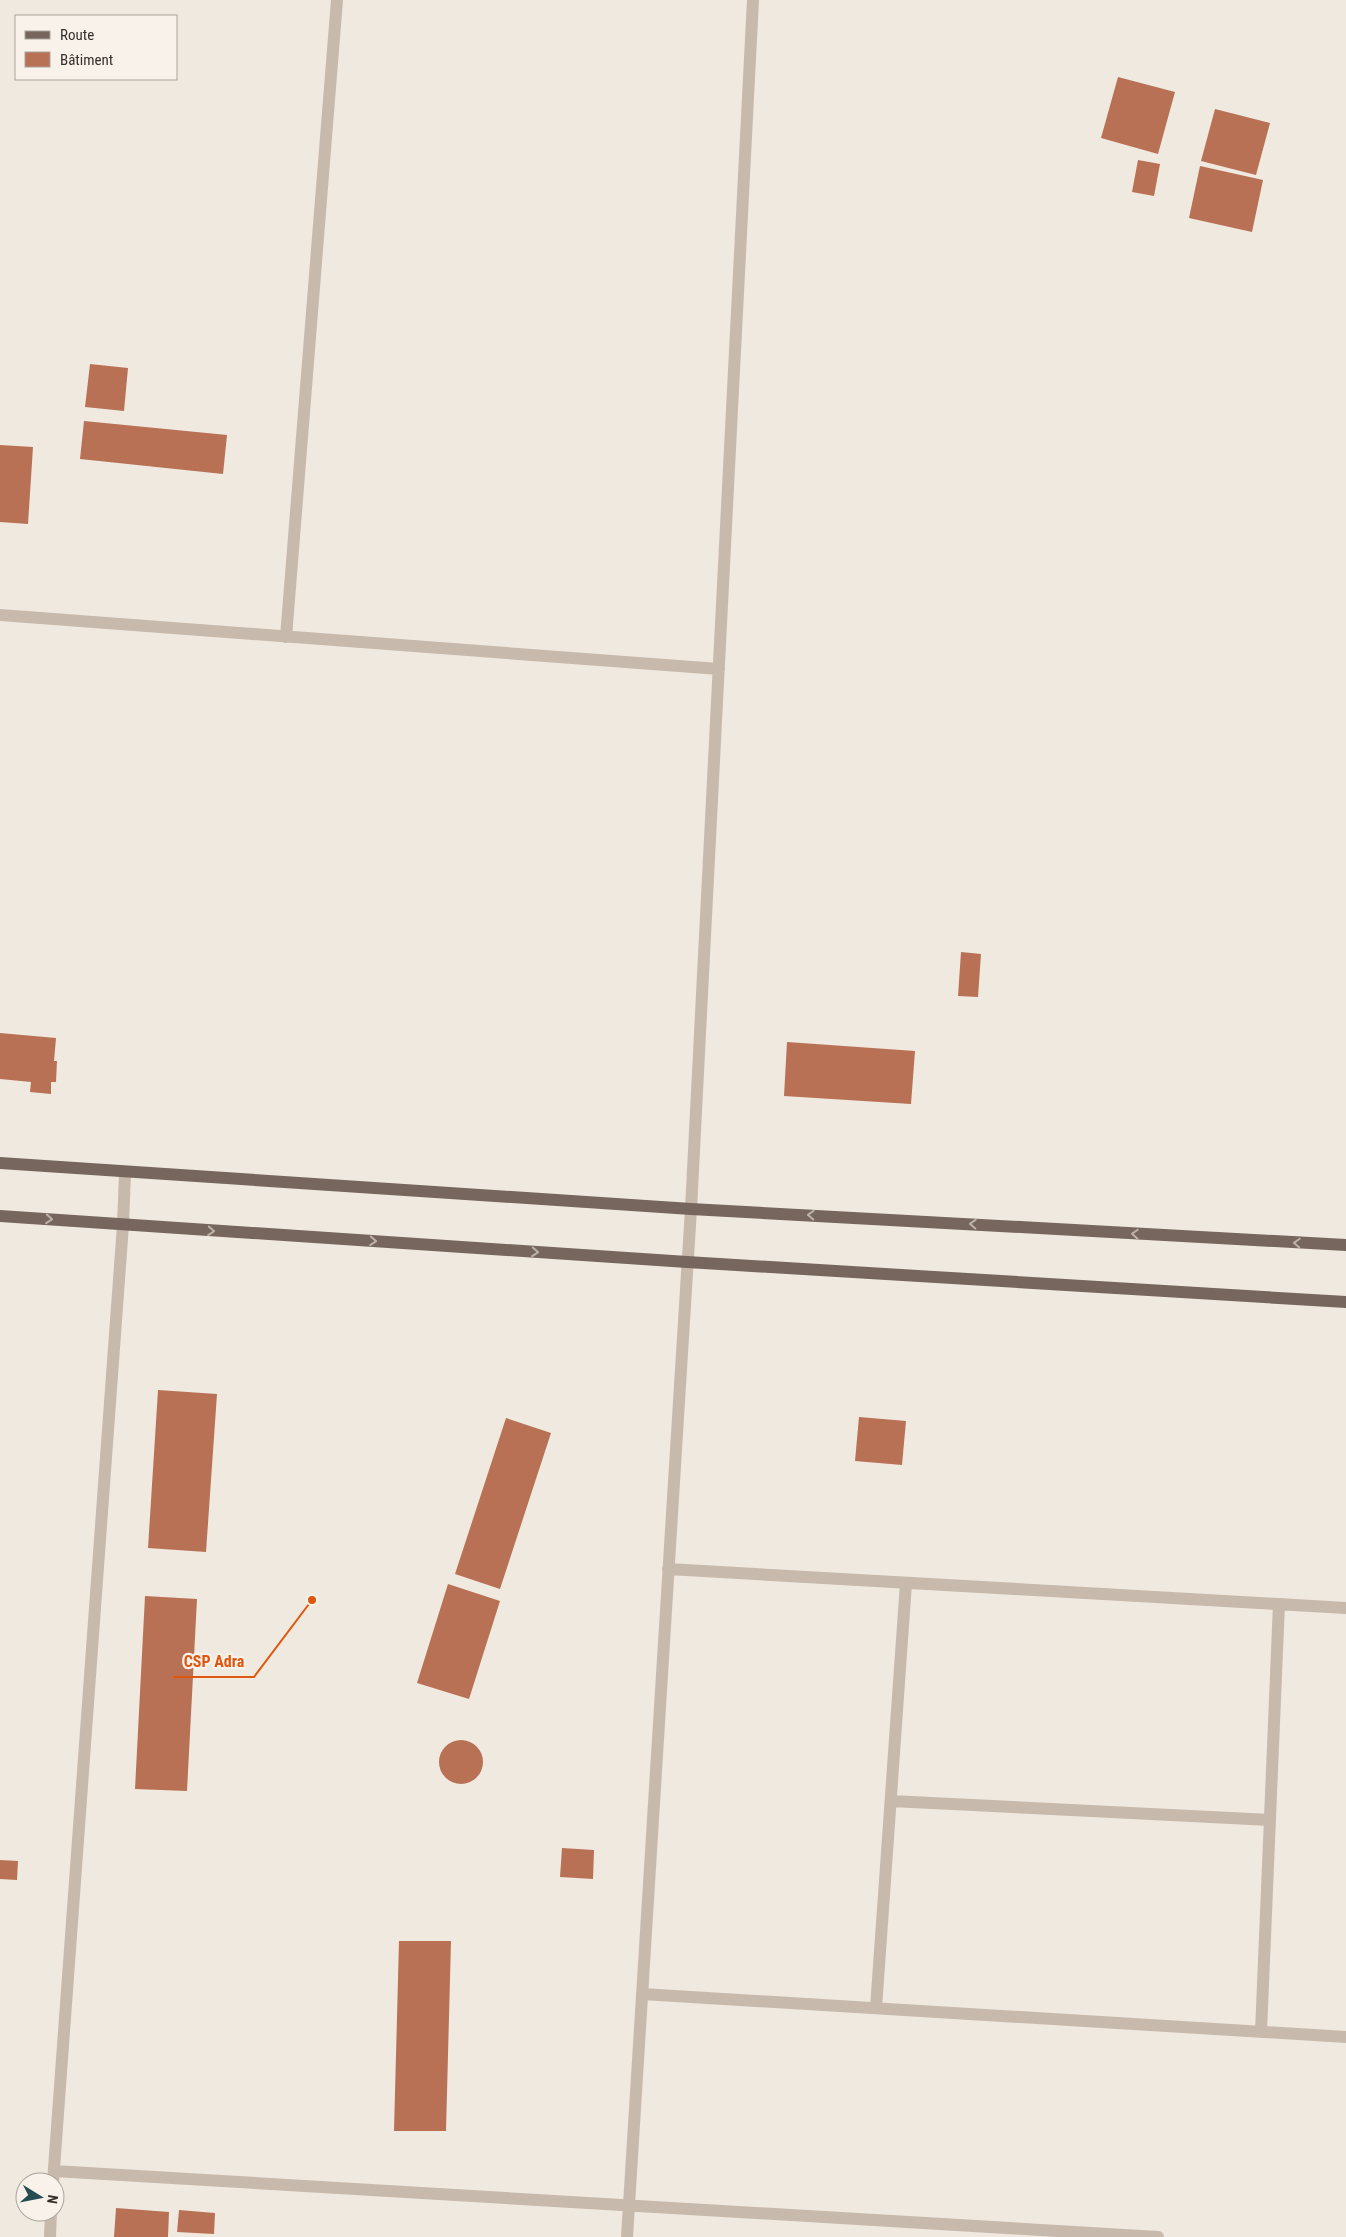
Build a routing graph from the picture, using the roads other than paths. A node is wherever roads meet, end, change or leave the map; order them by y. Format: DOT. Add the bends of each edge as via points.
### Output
graph roads {
  1 [pos="336,0"];
  2 [pos="753,0"];
  3 [pos="0,615"];
  4 [pos="286,637"];
  5 [pos="718,670"];
  6 [pos="0,1164"];
  7 [pos="125,1173"];
  8 [pos="690,1208"];
  9 [pos="0,1216"];
  10 [pos="123,1225"];
  11 [pos="1346,1245"];
  12 [pos="687,1262"];
  13 [pos="1346,1302"];
  14 [pos="668,1569"];
  15 [pos="906,1583"];
  16 [pos="1278,1604"];
  17 [pos="1346,1608"];
  18 [pos="891,1801"];
  19 [pos="1270,1820"];
  20 [pos="642,1994"];
  21 [pos="876,2008"];
  22 [pos="1261,2032"];
  23 [pos="1346,2037"];
  24 [pos="54,2172"];
  25 [pos="65,2178"];
  26 [pos="629,2205"];
  27 [pos="51,2222"];
  28 [pos="50,2237"];
  29 [pos="627,2237"];
  30 [pos="1158,2237"];
  1 -- 4 [label="street"];
  2 -- 5 [label="street"];
  3 -- 4 [label="street"];
  4 -- 5 [label="street"];
  5 -- 8 [label="street"];
  6 -- 7 [label="main road"];
  7 -- 8 [label="main road"];
  7 -- 10 [label="street"];
  11 -- 8 [label="main road, one-way"];
  8 -- 12 [label="street"];
  9 -- 10 [label="main road, one-way"];
  10 -- 12 [label="main road, one-way"];
  10 -- 24 [label="street"];
  12 -- 13 [label="main road"];
  12 -- 14 [label="street"];
  14 -- 15 [label="street"];
  14 -- 20 [label="street"];
  15 -- 16 [label="street"];
  15 -- 18 [label="street"];
  16 -- 17 [label="street"];
  16 -- 19 [label="street"];
  18 -- 19 [label="street"];
  18 -- 21 [label="street"];
  19 -- 22 [label="street"];
  20 -- 21 [label="street"];
  20 -- 26 [label="street"];
  21 -- 22 [label="street"];
  22 -- 23 [label="street"];
  25 -- 26 [label="street"];
  26 -- 29 [label="street"];
  26 -- 30 [label="street"];
  27 -- 28 [label="street"];
}
